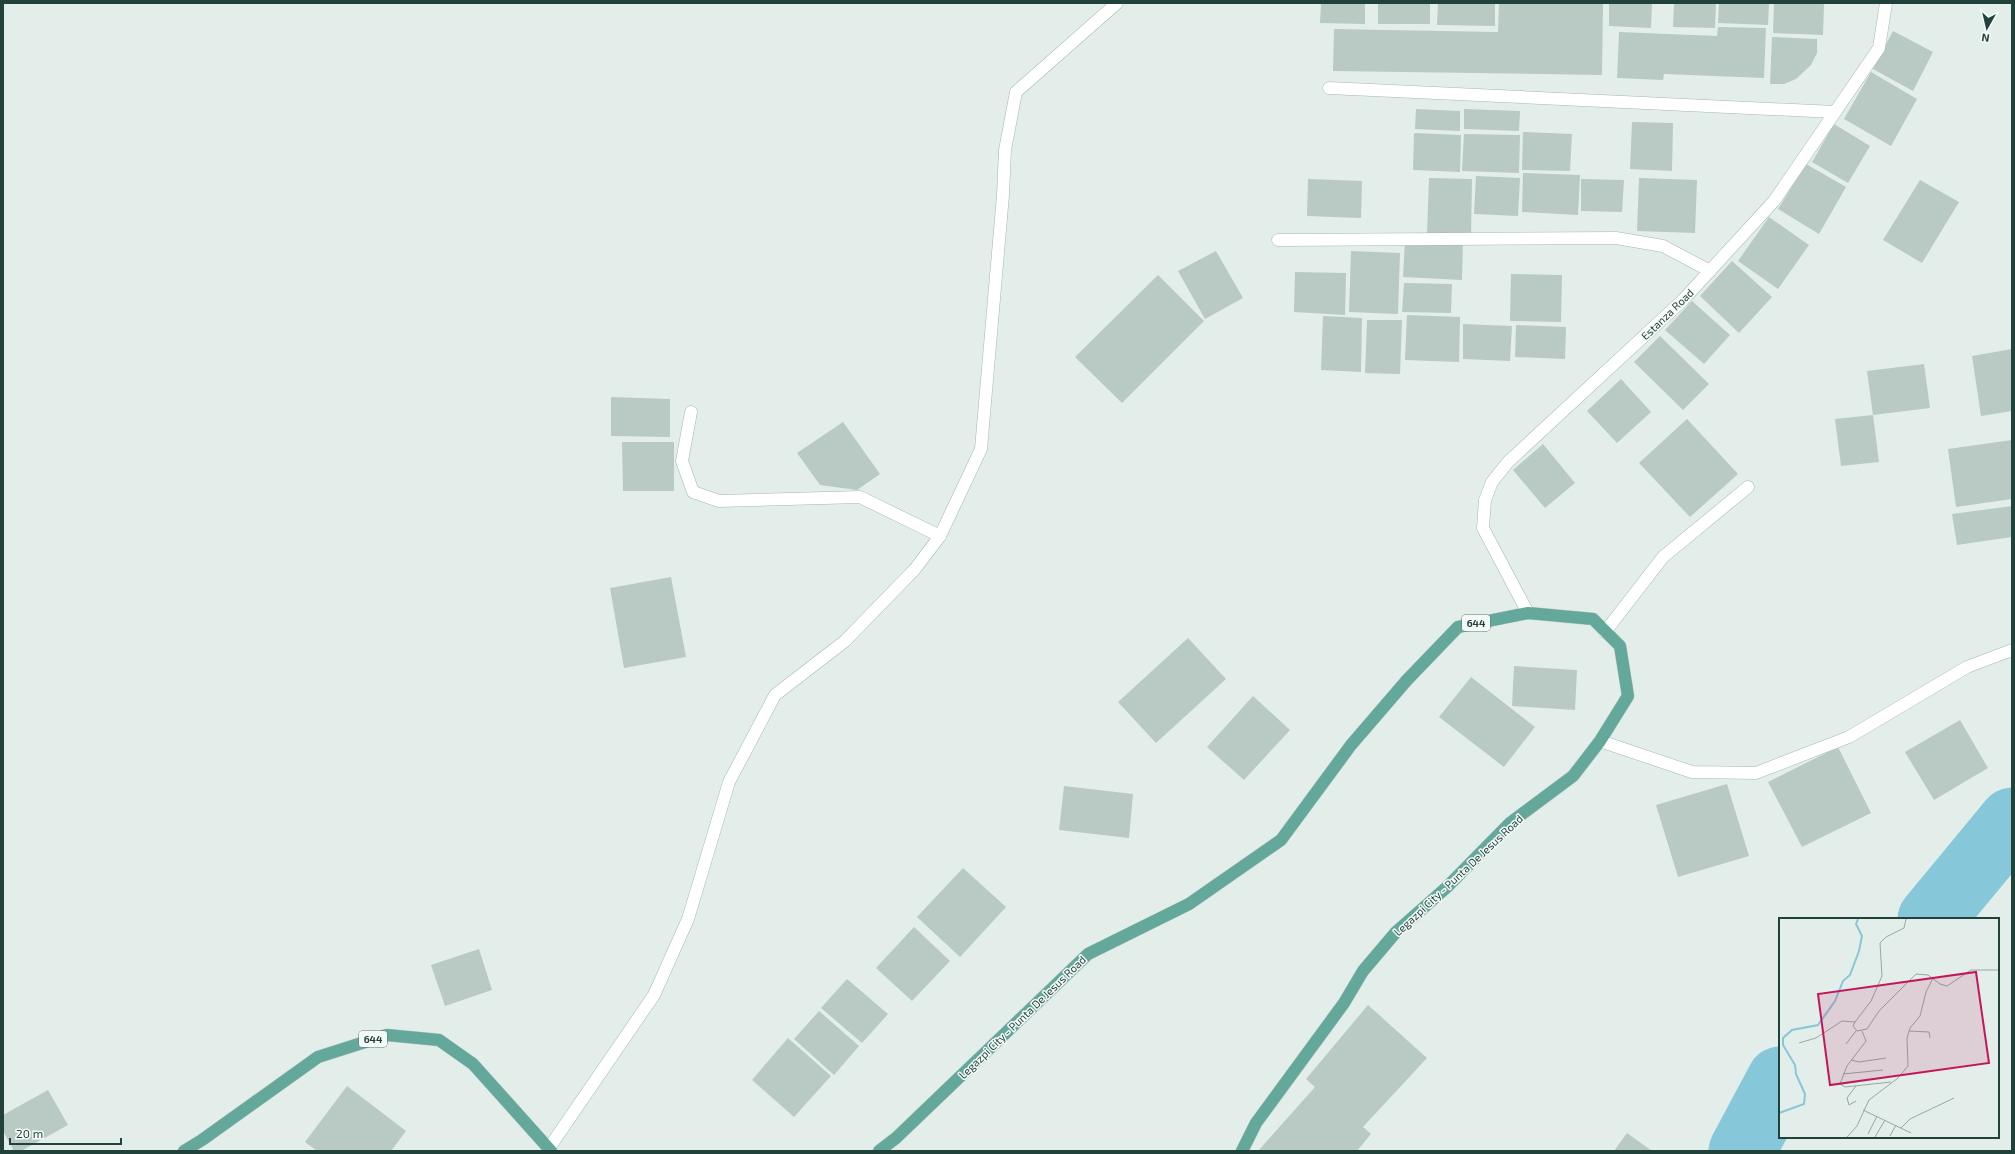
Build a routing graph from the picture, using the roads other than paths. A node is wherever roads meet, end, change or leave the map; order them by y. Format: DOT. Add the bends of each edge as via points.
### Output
graph roads {
  1 [pos="1116,3"];
  2 [pos="1886,3"];
  3 [pos="1329,88"];
  4 [pos="1835,112"];
  5 [pos="1278,240"];
  6 [pos="1710,271"];
  7 [pos="691,412"];
  8 [pos="1748,487"];
  9 [pos="940,536"];
  10 [pos="1528,612"];
  11 [pos="1605,632"];
  12 [pos="2012,650"];
  13 [pos="1600,741"];
  14 [pos="550,1149"];
  15 [pos="184,1151"];
  16 [pos="879,1151"];
  17 [pos="1242,1151"];
  1 -- 9 [label="street" via="1016,92 1005,150 981,449"];
  2 -- 4 [label="street, Estanza Road" via="1879,48"];
  3 -- 4 [label="street"];
  4 -- 6 [label="street, Estanza Road" via="1774,201"];
  5 -- 6 [label="street" via="1616,238 1663,246"];
  6 -- 10 [label="street, Estanza Road" via="1683,300 1508,462 1492,482 1485,500 1483,528"];
  7 -- 9 [label="street" via="682,461 693,492 719,501 860,497"];
  8 -- 11 [label="street" via="1663,557"];
  9 -- 14 [label="street" via="915,569 845,641 775,695 729,782 688,919 654,996"];
  10 -- 11 [label="main road, Legazpi City - Punta De Jesus Road / 644" via="1593,619"];
  10 -- 16 [label="main road, Legazpi City - Punta De Jesus Road / 644" via="1458,627 1407,680 1351,745 1281,840 1189,904 1088,954 896,1138"];
  11 -- 13 [label="main road, Legazpi City - Punta De Jesus Road / 644" via="1620,646 1628,696"];
  12 -- 13 [label="street" via="1967,667 1849,737 1756,773 1692,772"];
  13 -- 17 [label="main road, Legazpi City - Punta De Jesus Road / 644" via="1573,776 1510,823 1447,887 1396,932 1363,970 1344,1003 1256,1123"];
  14 -- 15 [label="main road, 644" via="473,1064 439,1040 387,1035 318,1057"];
}
